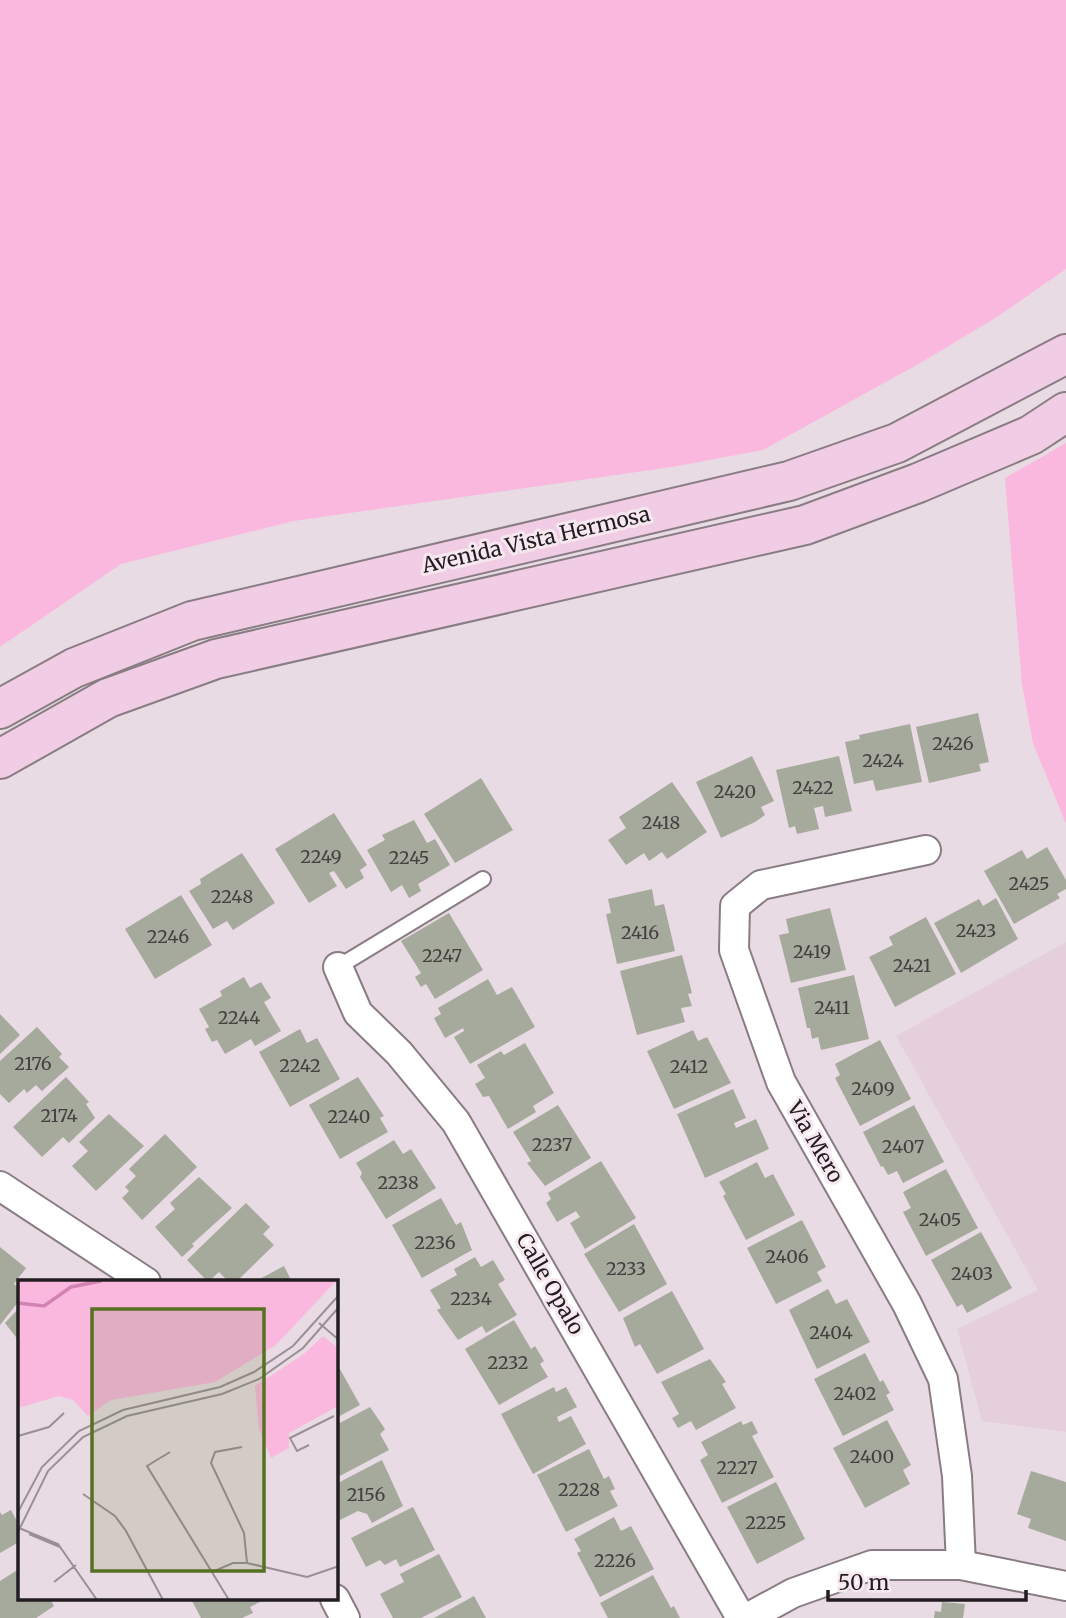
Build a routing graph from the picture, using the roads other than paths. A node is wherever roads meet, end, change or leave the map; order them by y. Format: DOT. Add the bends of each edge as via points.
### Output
graph roads {
  1 [pos="1066,354"];
  2 [pos="1066,412"];
  3 [pos="0,709"];
  4 [pos="0,759"];
  5 [pos="926,850"];
  6 [pos="483,879"];
  7 [pos="338,967"];
  8 [pos="0,1186"];
  9 [pos="143,1280"];
  10 [pos="961,1565"];
  11 [pos="1066,1586"];
  12 [pos="336,1600"];
  13 [pos="345,1618"];
  14 [pos="741,1618"];
  15 [pos="747,1618"];
  1 -- 3 [label="main road, Avenida Vista Hermosa" via="897,443 789,481 192,621 74,668"];
  2 -- 4 [label="main road" via="1031,435 806,525 216,659 108,698"];
  5 -- 10 [label="street, Via Mero" via="761,885 734,906 734,950 781,1082 907,1304 943,1379 957,1476"];
  6 -- 7 [label="lane"];
  7 -- 14 [label="street, Calle Opalo" via="358,1013 399,1053 456,1122"];
  8 -- 9 [label="street"];
  10 -- 11 [label="street"];
  10 -- 15 [label="street" via="872,1565 786,1596"];
  12 -- 13 [label="street"];
}
